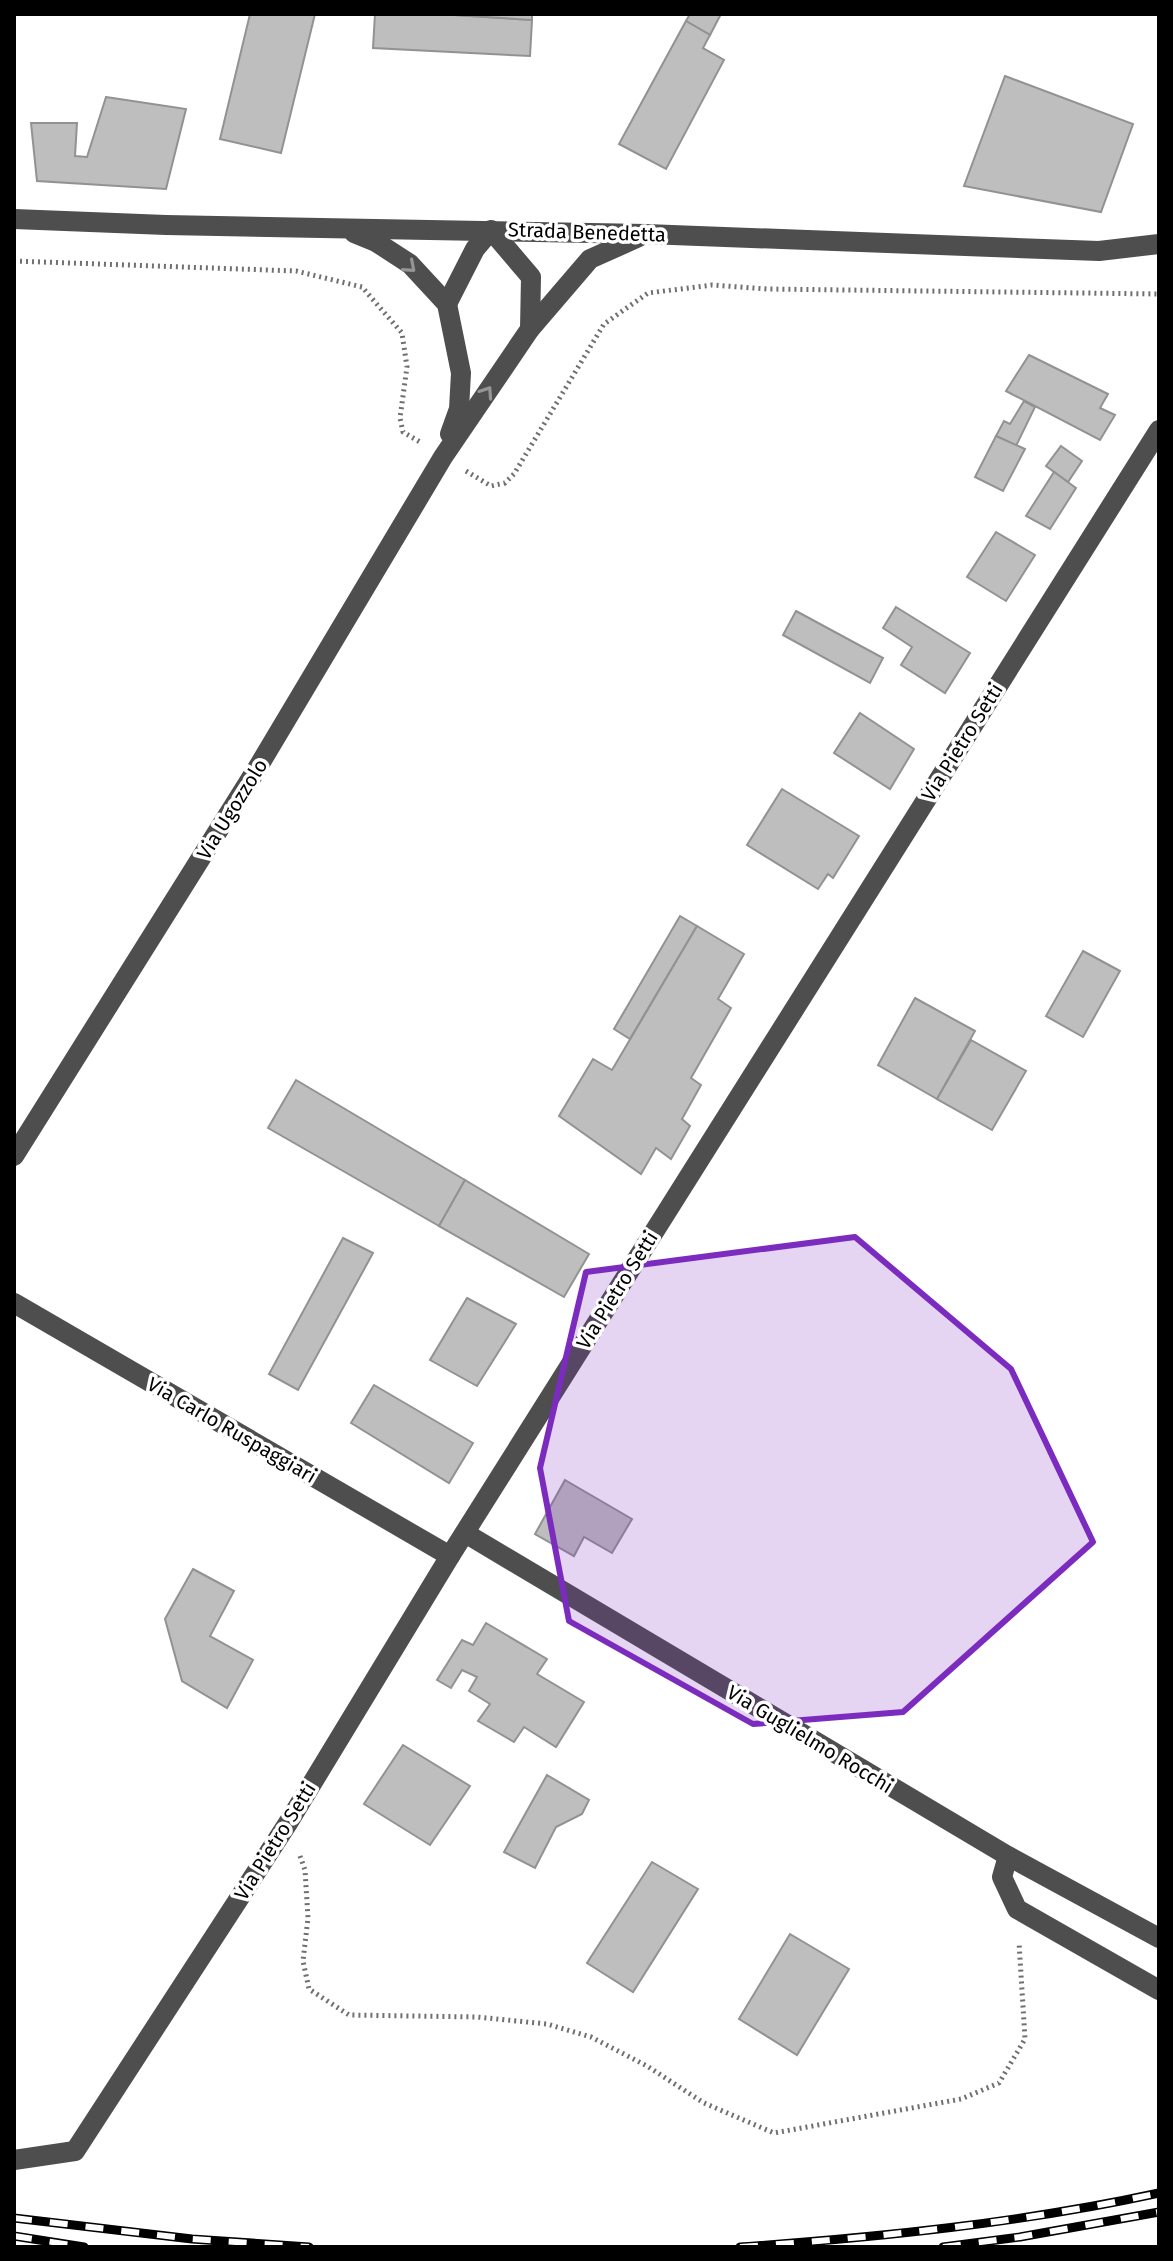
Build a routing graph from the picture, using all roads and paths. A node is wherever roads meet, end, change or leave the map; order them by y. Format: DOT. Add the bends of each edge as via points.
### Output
graph roads {
  1 [pos="14,219"];
  2 [pos="343,228"];
  3 [pos="491,230"];
  4 [pos="646,234"];
  5 [pos="1159,244"];
  6 [pos="447,304"];
  7 [pos="530,329"];
  8 [pos="1159,430"];
  9 [pos="443,457"];
  10 [pos="14,1156"];
  11 [pos="14,1303"];
  12 [pos="465,1533"];
  13 [pos="450,1556"];
  14 [pos="288,1823"];
  15 [pos="1008,1856"];
  16 [pos="1017,1909"];
  17 [pos="1159,1938"];
  18 [pos="1159,1990"];
  19 [pos="14,2160"];
  1 -- 2 [label="street, Strada Benedetta"];
  2 -- 3 [label="street, Strada Benedetta"];
  2 -- 6 [label="street, one-way" via="410,264"];
  3 -- 4 [label="street, Strada Benedetta"];
  3 -- 6 [label="street" via="475,249"];
  3 -- 7 [label="street" via="531,277"];
  4 -- 5 [label="street, Strada Benedetta" via="1099,251"];
  4 -- 7 [label="street, Via Ugozzolo" via="590,259"];
  6 -- 9 [label="street, Via Ugozzolo" via="461,373 459,409"];
  9 -- 7 [label="street, Via Ugozzolo, one-way"];
  8 -- 12 [label="street, Via Pietro Setti"];
  9 -- 10 [label="street, Via Ugozzolo" via="258,767"];
  11 -- 13 [label="street, Via Carlo Ruspaggiari"];
  12 -- 13 [label="street, Via Pietro Setti"];
  12 -- 15 [label="street, Via Guglielmo Rocchi"];
  13 -- 14 [label="street, Via Pietro Setti"];
  14 -- 16 [label="path" via="305,1870 308,1918 303,1961 309,1989 349,2015 547,2024 591,2037 704,2103 774,2133 961,2099 999,2083 1025,2039"];
  14 -- 19 [label="street, Via Pietro Setti" via="75,2151"];
  15 -- 16 [label="street" via="1002,1877"];
  15 -- 17 [label="street, Via Guglielmo Rocchi"];
  16 -- 18 [label="street"];
}
